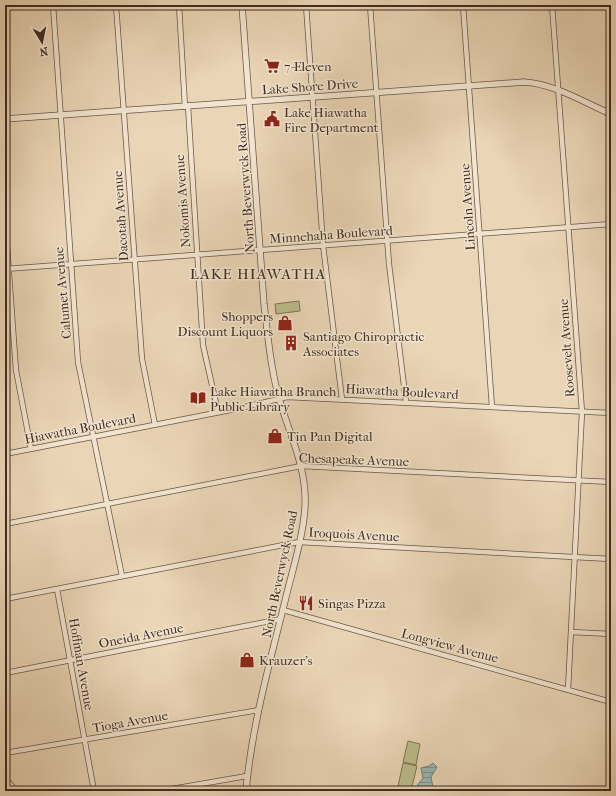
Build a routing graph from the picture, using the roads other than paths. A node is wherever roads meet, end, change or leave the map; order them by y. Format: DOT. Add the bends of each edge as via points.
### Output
graph roads {
  1 [pos="53,5"];
  2 [pos="116,5"];
  3 [pos="179,5"];
  4 [pos="242,5"];
  5 [pos="306,5"];
  6 [pos="370,5"];
  7 [pos="463,5"];
  8 [pos="552,5"];
  9 [pos="469,86"];
  10 [pos="558,90"];
  11 [pos="375,93"];
  12 [pos="312,97"];
  13 [pos="249,102"];
  14 [pos="186,106"];
  15 [pos="123,111"];
  16 [pos="611,114"];
  17 [pos="61,115"];
  18 [pos="5,119"];
  19 [pos="5,218"];
  20 [pos="611,224"];
  21 [pos="569,227"];
  22 [pos="480,234"];
  23 [pos="387,241"];
  24 [pos="322,245"];
  25 [pos="260,250"];
  26 [pos="197,254"];
  27 [pos="134,259"];
  28 [pos="71,264"];
  29 [pos="7,269"];
  30 [pos="280,399"];
  31 [pos="342,399"];
  32 [pos="406,402"];
  33 [pos="492,407"];
  34 [pos="218,412"];
  35 [pos="582,412"];
  36 [pos="611,413"];
  37 [pos="155,425"];
  38 [pos="93,437"];
  39 [pos="31,449"];
  40 [pos="5,454"];
  41 [pos="301,466"];
  42 [pos="579,480"];
  43 [pos="611,482"];
  44 [pos="108,504"];
  45 [pos="5,524"];
  46 [pos="299,542"];
  47 [pos="576,558"];
  48 [pos="611,559"];
  49 [pos="122,576"];
  50 [pos="58,589"];
  51 [pos="5,599"];
  52 [pos="283,610"];
  53 [pos="280,619"];
  54 [pos="571,632"];
  55 [pos="611,634"];
  56 [pos="69,660"];
  57 [pos="5,673"];
  58 [pos="568,690"];
  59 [pos="611,702"];
  60 [pos="259,710"];
  61 [pos="85,740"];
  62 [pos="5,753"];
  63 [pos="247,776"];
  64 [pos="5,778"];
  65 [pos="16,791"];
  66 [pos="94,791"];
  67 [pos="160,791"];
  68 [pos="246,791"];
  1 -- 17 [label="street, Calumet Avenue"];
  2 -- 15 [label="street, Dacotah Avenue"];
  3 -- 14 [label="street, Nokomis Avenue"];
  4 -- 13 [label="street, North Beverwyck Road"];
  5 -- 12 [label="street"];
  6 -- 11 [label="street"];
  7 -- 9 [label="street, Lincoln Avenue"];
  8 -- 10 [label="street, Roosevelt Avenue"];
  9 -- 10 [label="street, Lake Shore Drive" via="524,82"];
  9 -- 11 [label="street, Lake Shore Drive"];
  9 -- 22 [label="street, Lincoln Avenue"];
  10 -- 16 [label="street, Lake Shore Drive"];
  10 -- 21 [label="street, Roosevelt Avenue"];
  11 -- 12 [label="street, Lake Shore Drive"];
  11 -- 23 [label="street"];
  12 -- 13 [label="street, Lake Shore Drive"];
  12 -- 24 [label="street"];
  13 -- 14 [label="street, Lake Shore Drive"];
  13 -- 25 [label="street, North Beverwyck Road"];
  14 -- 15 [label="street, Lake Shore Drive"];
  14 -- 26 [label="street, Nokomis Avenue"];
  15 -- 17 [label="street, Lake Shore Drive"];
  15 -- 27 [label="street, Dacotah Avenue"];
  17 -- 18 [label="street, Lake Shore Drive"];
  17 -- 28 [label="street, Calumet Avenue"];
  19 -- 29 [label="street"];
  20 -- 21 [label="street, Minnehaha Boulevard"];
  21 -- 22 [label="street, Minnehaha Boulevard"];
  21 -- 35 [label="street, Roosevelt Avenue"];
  22 -- 23 [label="street, Minnehaha Boulevard"];
  22 -- 33 [label="street, Lincoln Avenue"];
  23 -- 24 [label="street, Minnehaha Boulevard"];
  23 -- 32 [label="street"];
  24 -- 25 [label="street, Minnehaha Boulevard"];
  24 -- 31 [label="street"];
  25 -- 26 [label="street, Minnehaha Boulevard"];
  25 -- 30 [label="street, North Beverwyck Road" via="270,346"];
  26 -- 27 [label="street, Minnehaha Boulevard"];
  26 -- 34 [label="street, Nokomis Avenue" via="203,346"];
  27 -- 28 [label="street, Minnehaha Boulevard"];
  27 -- 37 [label="street, Dacotah Avenue" via="142,359"];
  28 -- 29 [label="street, Minnehaha Boulevard"];
  28 -- 38 [label="street, Calumet Avenue" via="78,362"];
  29 -- 39 [label="street" via="16,370"];
  30 -- 31 [label="street, Hiawatha Boulevard"];
  30 -- 34 [label="street, Hiawatha Boulevard"];
  30 -- 41 [label="street, North Beverwyck Road"];
  31 -- 32 [label="street, Hiawatha Boulevard"];
  32 -- 33 [label="street, Hiawatha Boulevard"];
  33 -- 35 [label="street, Hiawatha Boulevard"];
  34 -- 37 [label="street, Hiawatha Boulevard"];
  35 -- 36 [label="street, Hiawatha Boulevard"];
  35 -- 42 [label="street, Roosevelt Avenue"];
  37 -- 38 [label="street, Hiawatha Boulevard"];
  38 -- 39 [label="street, Hiawatha Boulevard"];
  38 -- 44 [label="street, Calumet Avenue"];
  39 -- 40 [label="street, Hiawatha Boulevard"];
  41 -- 42 [label="street, Chesapeake Avenue"];
  41 -- 44 [label="street, Chesapeake Avenue"];
  41 -- 46 [label="street, North Beverwyck Road" via="305,508"];
  42 -- 43 [label="street, Chesapeake Avenue"];
  42 -- 47 [label="street, Roosevelt Avenue"];
  44 -- 45 [label="street, Chesapeake Avenue"];
  44 -- 49 [label="street, Calumet Avenue"];
  46 -- 47 [label="street, Iroquois Avenue"];
  46 -- 49 [label="street, Iroquois Avenue"];
  46 -- 52 [label="street, North Beverwyck Road"];
  47 -- 48 [label="street, Iroquois Avenue"];
  47 -- 54 [label="street, Roosevelt Avenue"];
  49 -- 50 [label="street, Iroquois Avenue"];
  50 -- 51 [label="street, Iroquois Avenue"];
  50 -- 56 [label="street, Hoffman Avenue"];
  52 -- 53 [label="street, North Beverwyck Road"];
  52 -- 58 [label="street, Longview Avenue"];
  53 -- 56 [label="street, Oneida Avenue"];
  53 -- 60 [label="street, North Beverwyck Road"];
  54 -- 55 [label="street"];
  54 -- 58 [label="street, Roosevelt Avenue"];
  56 -- 57 [label="street, Oneida Avenue"];
  56 -- 61 [label="street, Hoffman Avenue"];
  58 -- 59 [label="street, Longview Avenue"];
  60 -- 61 [label="street, Tioga Avenue"];
  60 -- 63 [label="street, North Beverwyck Road"];
  61 -- 62 [label="street, Tioga Avenue"];
  61 -- 66 [label="street, Hoffman Avenue"];
  63 -- 67 [label="street"];
  63 -- 68 [label="street, North Beverwyck Road"];
  64 -- 65 [label="street"];
}
